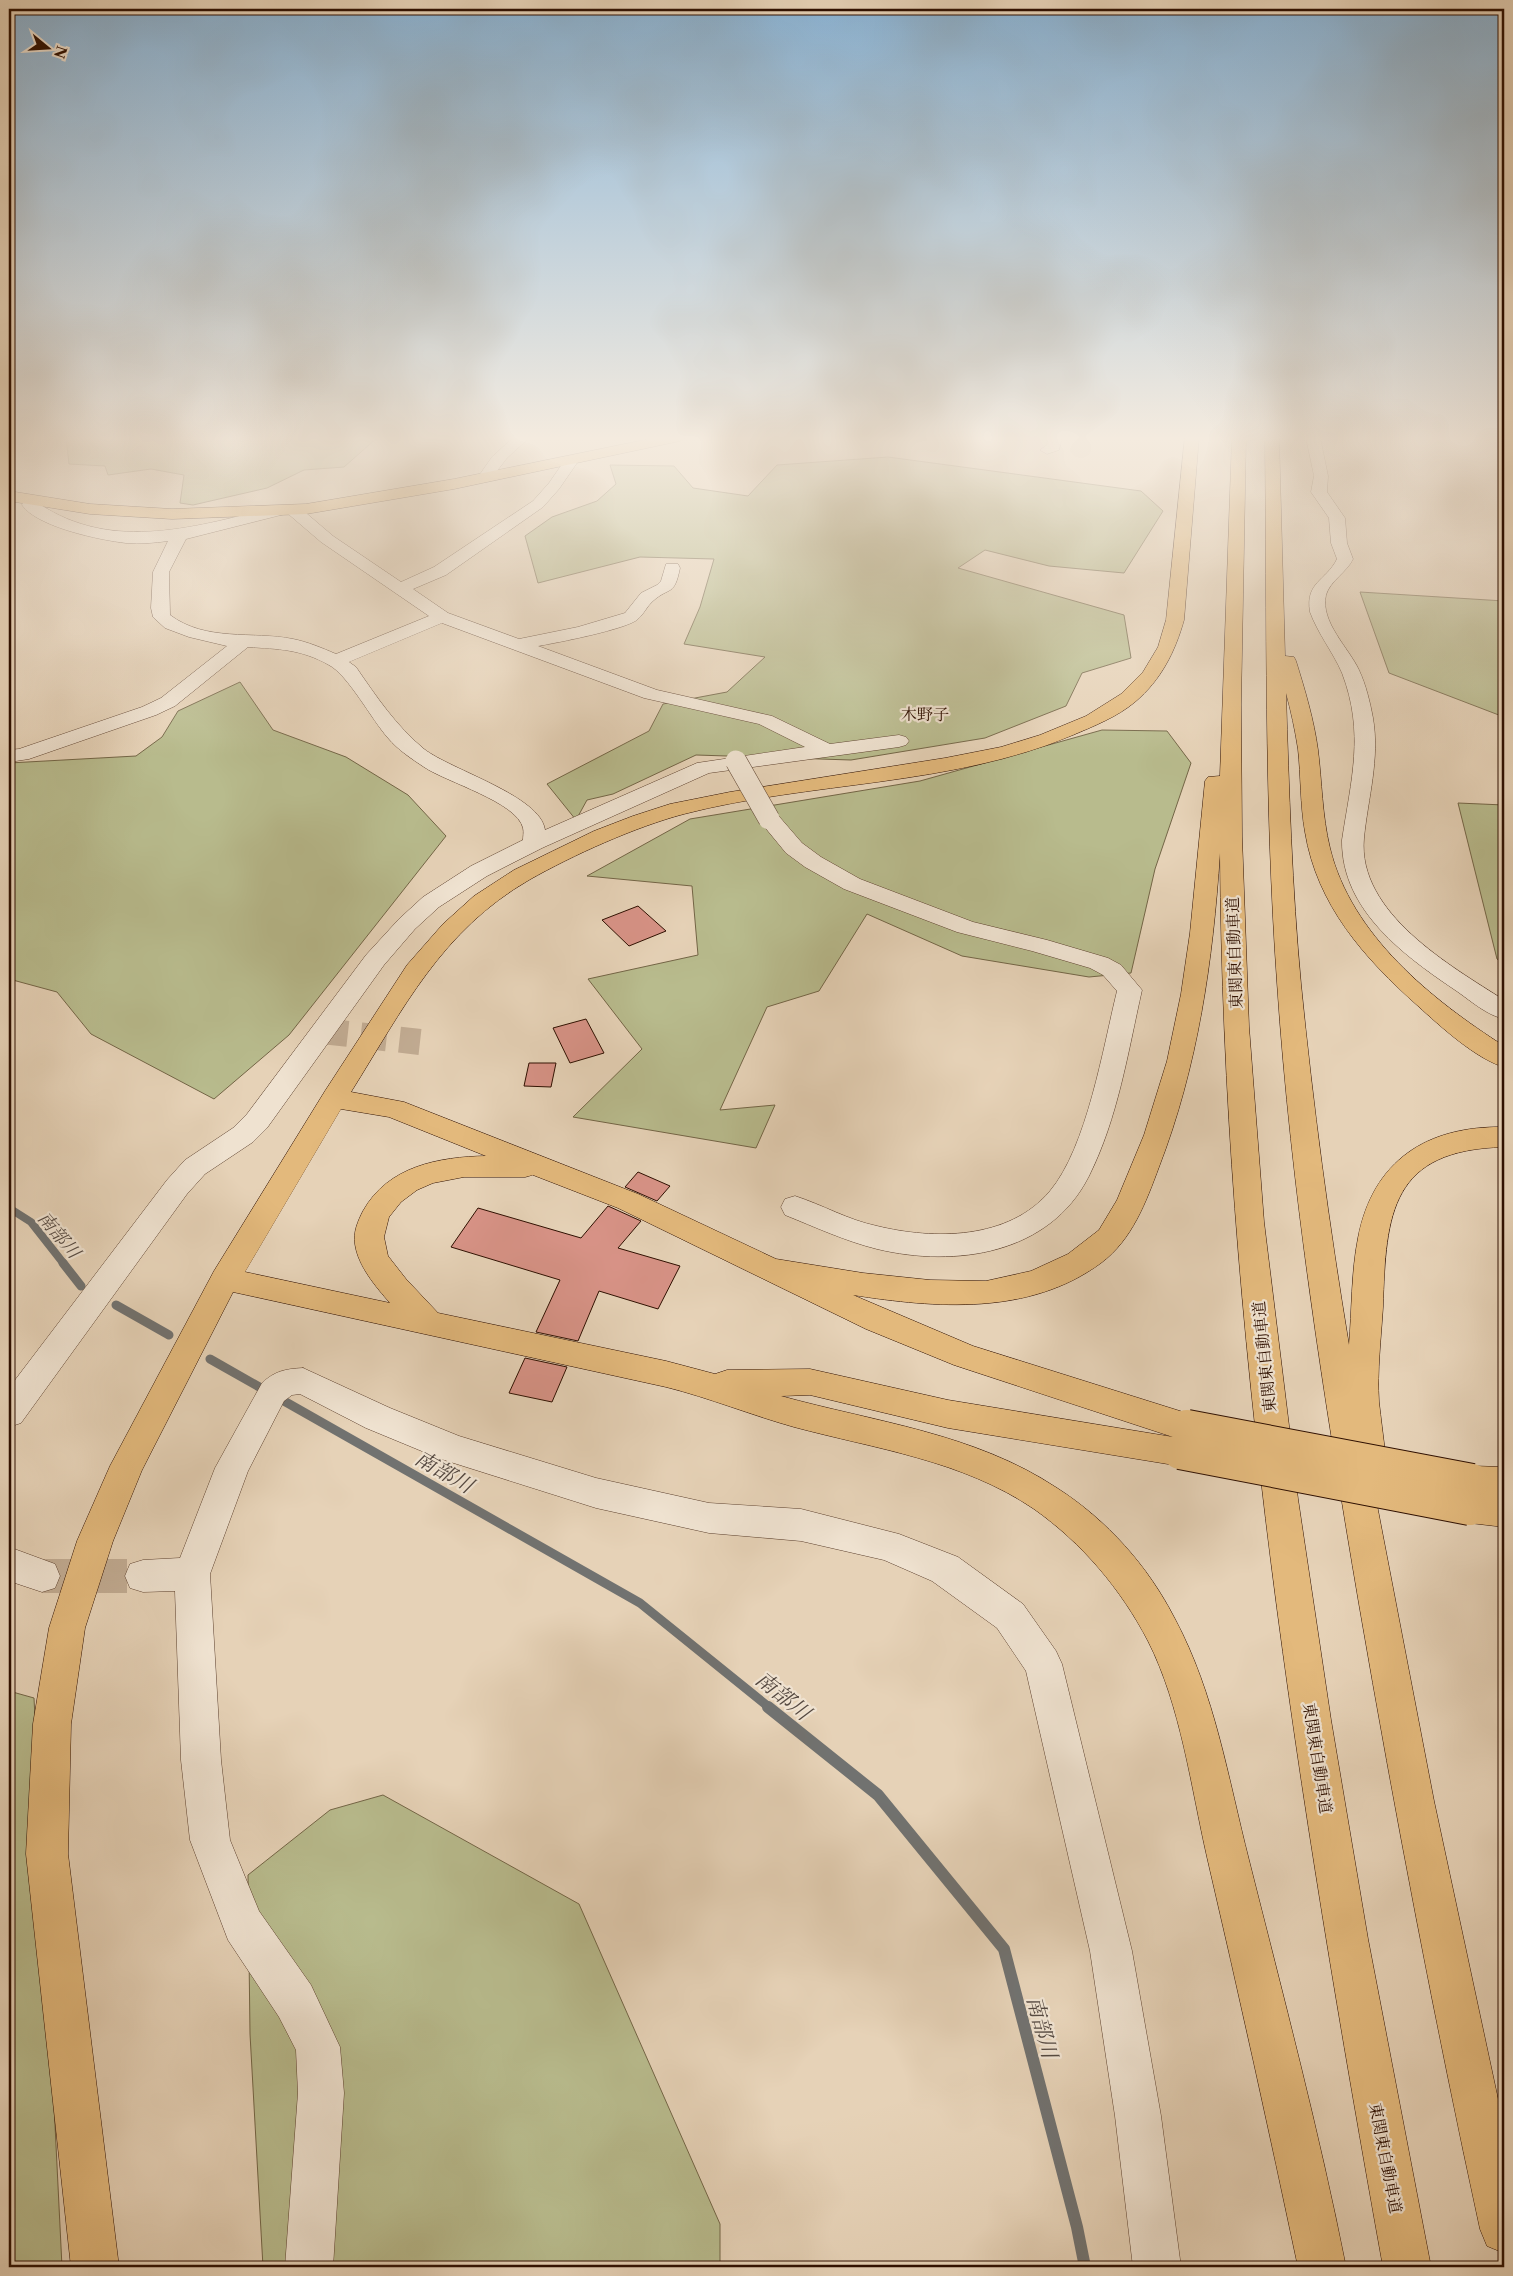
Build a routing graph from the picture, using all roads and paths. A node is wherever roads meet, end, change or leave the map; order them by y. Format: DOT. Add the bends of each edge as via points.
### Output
graph roads {
  1 [pos="175,543"];
  2 [pos="333,543"];
  3 [pos="481,543"];
  4 [pos="1182,543"];
  5 [pos="1235,543"];
  6 [pos="1274,543"];
  7 [pos="1339,543"];
  8 [pos="672,568"];
  9 [pos="399,589"];
  10 [pos="442,617"];
  11 [pos="1276,622"];
  12 [pos="1232,632"];
  13 [pos="243,642"];
  14 [pos="518,645"];
  15 [pos="336,661"];
  16 [pos="776,726"];
  17 [pos="899,741"];
  18 [pos="826,750"];
  19 [pos="9,756"];
  20 [pos="736,761"];
  21 [pos="534,843"];
  22 [pos="1504,1011"];
  23 [pos="1504,1058"];
  24 [pos="334,1098"];
  25 [pos="1504,1137"];
  26 [pos="541,1167"];
  27 [pos="795,1207"];
  28 [pos="775,1270"];
  29 [pos="225,1279"];
  30 [pos="428,1323"];
  31 [pos="703,1383"];
  32 [pos="9,1413"];
  33 [pos="1184,1439"];
  34 [pos="1482,1490"];
  35 [pos="1504,1512"];
  36 [pos="9,1563"];
  37 [pos="192,1574"];
  38 [pos="42,1576"];
  39 [pos="143,1576"];
  40 [pos="1405,1754"];
  41 [pos="1504,2229"];
  42 [pos="95,2267"];
  43 [pos="309,2267"];
  44 [pos="1157,2267"];
  45 [pos="1322,2267"];
  46 [pos="1407,2267"];
  1 -- 13 [label="street" via="161,572 162,617 195,633"];
  2 -- 9 [label="street"];
  3 -- 9 [label="street" via="440,571"];
  4 -- 24 [label="main road" via="1175,620 1167,647 1151,675 1128,698 1093,720 1047,740 1005,752 678,809 564,853 482,901 451,929 420,965"];
  5 -- 12 [label="main road, 東関東自動車道"];
  6 -- 11 [label="main road"];
  7 -- 22 [label="street" via="1345,559 1342,567 1326,581 1317,595 1318,614 1349,669 1365,730 1366,758 1352,842 1358,873 1385,922 1450,976"];
  8 -- 14 [label="street" via="664,588 647,597 632,616 581,632"];
  9 -- 10 [label="street"];
  10 -- 14 [label="street"];
  10 -- 15 [label="street"];
  11 -- 23 [label="main road" via="1308,749 1318,845 1333,891 1378,955 1423,998"];
  11 -- 40 [label="main road" via="1281,854 1289,984 1304,1129 1327,1305 1360,1512"];
  12 -- 28 [label="main road" via="1201,934 1188,1024 1156,1141 1122,1219 1103,1244 1075,1265 1042,1280 996,1292 934,1292"];
  12 -- 46 [label="main road, 東関東自動車道" via="1231,848 1235,980 1242,1124 1258,1299 1280,1501 1316,1746"];
  13 -- 15 [label="street" via="291,644"];
  13 -- 19 [label="street" via="168,702 22,755"];
  14 -- 16 [label="street" via="651,694 752,716"];
  15 -- 21 [label="street" via="349,671 396,735 418,754 518,807 534,827"];
  16 -- 18 [label="street"];
  16 -- 20 [label="street" via="767,745"];
  17 -- 18 [label="street"];
  18 -- 20 [label="street"];
  20 -- 21 [label="street" via="704,767"];
  20 -- 27 [label="street, bridge" via="769,820 794,848 814,862 852,884 965,927 1099,963 1112,970 1130,990 1096,1125 1074,1177 1055,1204 1033,1224 1008,1236 974,1244 927,1245 854,1231"];
  21 -- 32 [label="street" via="454,886 407,924 374,960 257,1122 244,1135 195,1167 177,1187"];
  24 -- 26 [label="main road" via="394,1109"];
  24 -- 29 [label="main road"];
  25 -- 40 [label="main road" via="1452,1142 1434,1148 1414,1161 1384,1198 1372,1248 1363,1400"];
  26 -- 28 [label="main road" via="628,1201"];
  26 -- 30 [label="main road" via="466,1166 435,1171 403,1186 380,1208 372,1222 370,1248 383,1273"];
  28 -- 33 [label="main road" via="877,1320"];
  29 -- 30 [label="main road"];
  29 -- 42 [label="main road" via="127,1466 96,1541 67,1628 52,1724 47,1854"];
  30 -- 31 [label="main road"];
  31 -- 33 [label="main road" via="810,1382 948,1414"];
  31 -- 45 [label="main road" via="792,1412 910,1441 1005,1474 1041,1495 1075,1522 1106,1550 1133,1583 1168,1643 1200,1735 1276,2055"];
  33 -- 34 [label="main road, bridge"];
  34 -- 35 [label="main road"];
  36 -- 38 [label="street"];
  37 -- 39 [label="street"];
  37 -- 43 [label="street" via="201,1760 210,1840 243,1926 294,2001 318,2047 321,2093"];
  37 -- 44 [label="street" via="232,1468 274,1392 285,1382 303,1381 378,1418 453,1449 596,1493 709,1518 801,1525 887,1545 945,1570 1010,1616 1043,1664 1111,1951 1138,2116"];
  40 -- 41 [label="main road"];
}
